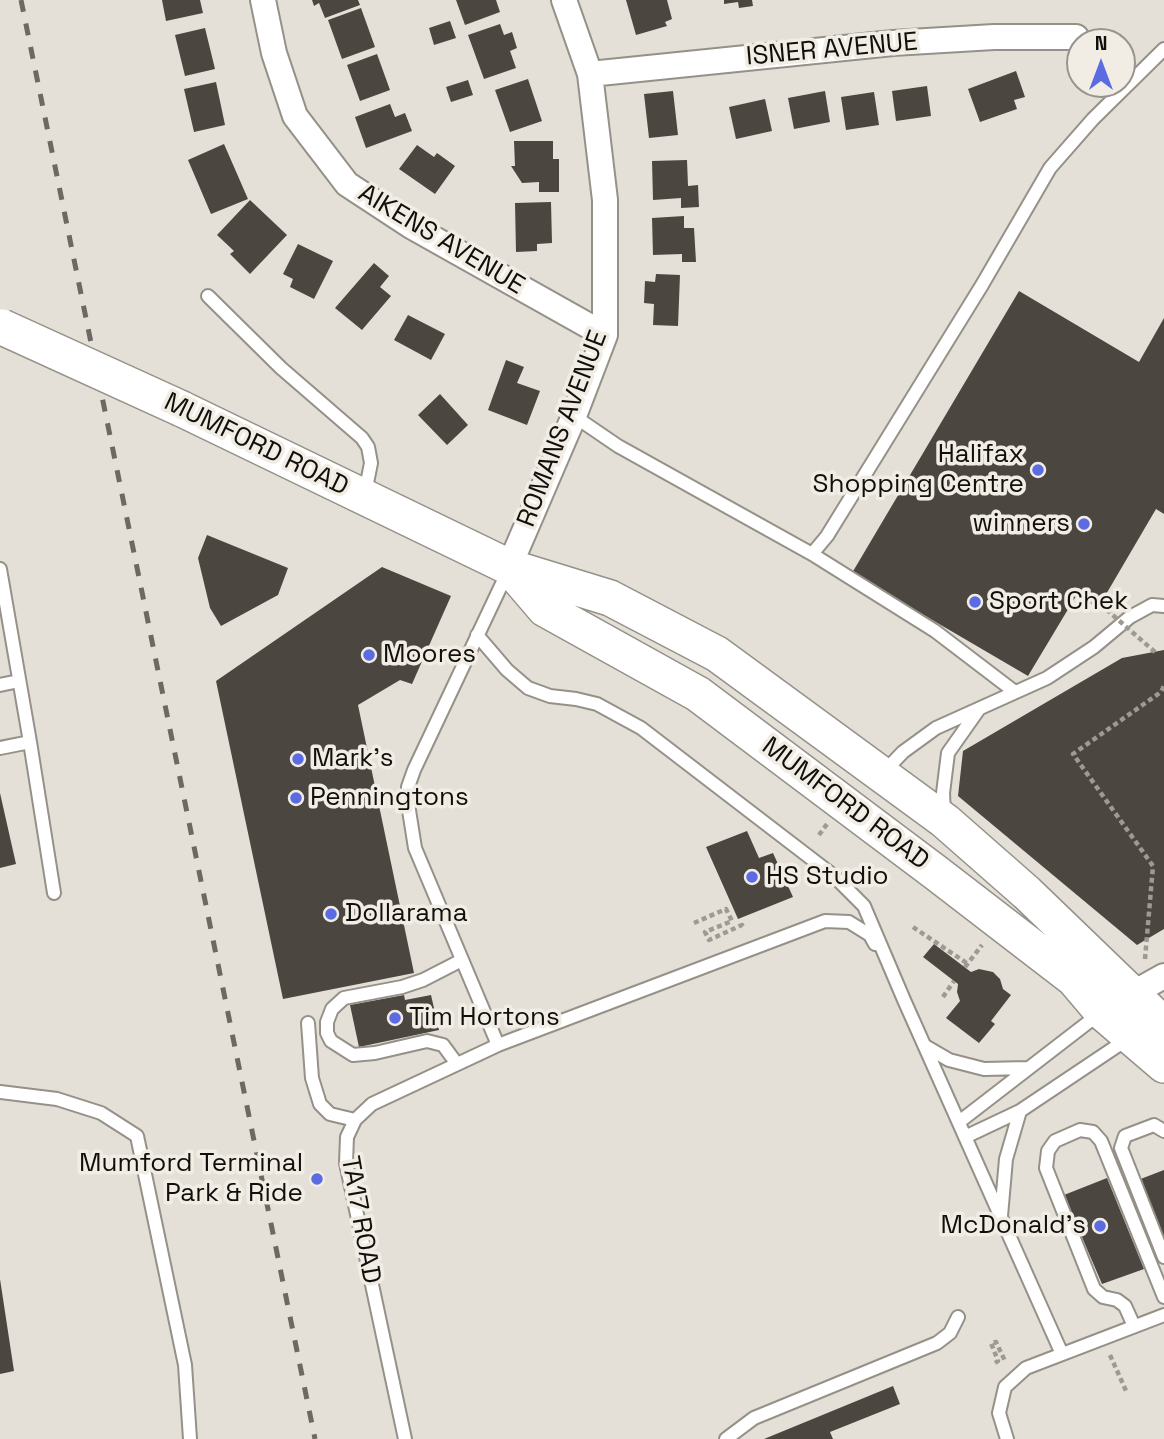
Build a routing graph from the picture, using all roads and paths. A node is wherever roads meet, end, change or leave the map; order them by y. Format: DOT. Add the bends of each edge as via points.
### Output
graph roads {
  1 [pos="262,0"];
  2 [pos="564,0"];
  3 [pos="1066,37"];
  4 [pos="1164,49"];
  5 [pos="590,74"];
  6 [pos="208,296"];
  7 [pos="1,327"];
  8 [pos="605,335"];
  9 [pos="574,416"];
  10 [pos="364,497"];
  11 [pos="813,554"];
  12 [pos="509,567"];
  13 [pos="0,569"];
  14 [pos="1100,604"];
  15 [pos="1164,606"];
  16 [pos="477,635"];
  17 [pos="1155,652"];
  18 [pos="19,681"];
  19 [pos="0,685"];
  20 [pos="1164,686"];
  21 [pos="1015,692"];
  22 [pos="980,708"];
  23 [pos="30,742"];
  24 [pos="0,748"];
  25 [pos="881,775"];
  26 [pos="945,821"];
  27 [pos="54,893"];
  28 [pos="694,923"];
  29 [pos="912,927"];
  30 [pos="743,928"];
  31 [pos="983,944"];
  32 [pos="1145,959"];
  33 [pos="462,960"];
  34 [pos="1164,976"];
  35 [pos="954,981"];
  36 [pos="1132,993"];
  37 [pos="943,997"];
  38 [pos="904,1000"];
  39 [pos="1102,1012"];
  40 [pos="1163,1022"];
  41 [pos="309,1023"];
  42 [pos="1130,1037"];
  43 [pos="498,1045"];
  44 [pos="925,1045"];
  45 [pos="457,1064"];
  46 [pos="1164,1065"];
  47 [pos="1028,1068"];
  48 [pos="0,1092"];
  49 [pos="1020,1111"];
  50 [pos="355,1120"];
  51 [pos="959,1122"];
  52 [pos="1164,1131"];
  53 [pos="965,1137"];
  54 [pos="1001,1216"];
  55 [pos="1164,1257"];
  56 [pos="1164,1297"];
  57 [pos="1164,1315"];
  58 [pos="958,1317"];
  59 [pos="1134,1326"];
  60 [pos="1062,1354"];
  61 [pos="1110,1355"];
  62 [pos="1005,1360"];
  63 [pos="995,1363"];
  64 [pos="1127,1393"];
  65 [pos="190,1439"];
  66 [pos="405,1439"];
  67 [pos="726,1439"];
  68 [pos="1007,1439"];
  1 -- 8 [label="street, AIKENS AVENUE" via="295,116 346,184 411,226"];
  2 -- 5 [label="street, ROMANS AVENUE"];
  3 -- 5 [label="street, ISNER AVENUE" via="893,43"];
  4 -- 11 [label="lane" via="1050,168"];
  5 -- 8 [label="street, ROMANS AVENUE" via="604,200"];
  6 -- 10 [label="lane" via="362,438 371,463"];
  7 -- 10 [label="street, MUMFORD ROAD, bridge"];
  8 -- 9 [label="street, ROMANS AVENUE"];
  9 -- 11 [label="lane" via="618,446"];
  9 -- 12 [label="street, ROMANS AVENUE"];
  10 -- 12 [label="street, MUMFORD ROAD"];
  11 -- 21 [label="lane" via="935,631"];
  12 -- 16 [label="lane"];
  12 -- 25 [label="street, MUMFORD ROAD" via="610,598 717,654"];
  12 -- 39 [label="street, MUMFORD ROAD" via="545,609 720,710 1074,979"];
  13 -- 18 [label="lane"];
  14 -- 17 [label="path, bridge"];
  15 -- 21 [label="lane" via="1152,605 1130,617 1047,678"];
  16 -- 33 [label="lane" via="408,787 415,848"];
  16 -- 38 [label="lane" via="528,688 597,705 641,728 834,876 864,906"];
  18 -- 19 [label="lane"];
  18 -- 23 [label="lane"];
  20 -- 32 [label="path" via="1073,754 1153,866"];
  21 -- 22 [label="lane"];
  22 -- 25 [label="lane" via="936,728"];
  22 -- 26 [label="lane" via="948,753"];
  23 -- 24 [label="lane"];
  23 -- 27 [label="lane"];
  25 -- 26 [label="street, MUMFORD ROAD"];
  26 -- 36 [label="street, MUMFORD ROAD"];
  28 -- 30 [label="path" via="726,909 732,922 705,932 709,940"];
  29 -- 31 [label="path" via="966,966"];
  33 -- 43 [label="lane"];
  33 -- 45 [label="lane" via="423,980 344,998 327,1022 331,1041 352,1055 427,1041 443,1045"];
  34 -- 36 [label="street"];
  35 -- 37 [label="path"];
  36 -- 39 [label="street"];
  36 -- 40 [label="street, MUMFORD ROAD"];
  38 -- 43 [label="lane, TA17 ROAD" via="870,935 849,922 825,921"];
  38 -- 44 [label="lane"];
  39 -- 42 [label="street, MUMFORD ROAD"];
  39 -- 47 [label="lane"];
  40 -- 42 [label="street"];
  41 -- 50 [label="lane" via="312,1078 320,1104 330,1114"];
  42 -- 46 [label="street, MUMFORD ROAD"];
  42 -- 49 [label="lane"];
  43 -- 45 [label="lane, TA17 ROAD"];
  44 -- 47 [label="lane" via="949,1060 984,1069"];
  44 -- 51 [label="lane"];
  45 -- 50 [label="lane, TA17 ROAD" via="372,1104"];
  47 -- 51 [label="lane"];
  48 -- 65 [label="lane" via="68,1102 101,1113 137,1136 185,1365"];
  49 -- 53 [label="lane"];
  49 -- 54 [label="lane" via="1006,1160"];
  50 -- 66 [label="lane, TA17 ROAD" via="347,1137 346,1163"];
  51 -- 53 [label="lane"];
  52 -- 55 [label="lane" via="1154,1125 1125,1136 1121,1148"];
  53 -- 54 [label="lane"];
  54 -- 60 [label="lane"];
  56 -- 59 [label="lane" via="1101,1141 1093,1132 1080,1130 1055,1141 1046,1168 1094,1289 1125,1306"];
  57 -- 59 [label="lane"];
  58 -- 67 [label="lane" via="950,1333 937,1343 754,1418"];
  59 -- 60 [label="lane"];
  60 -- 68 [label="lane" via="1026,1368 1004,1387 999,1413"];
  61 -- 64 [label="path"];
  62 -- 63 [label="path" via="996,1342 991,1343"];
}
